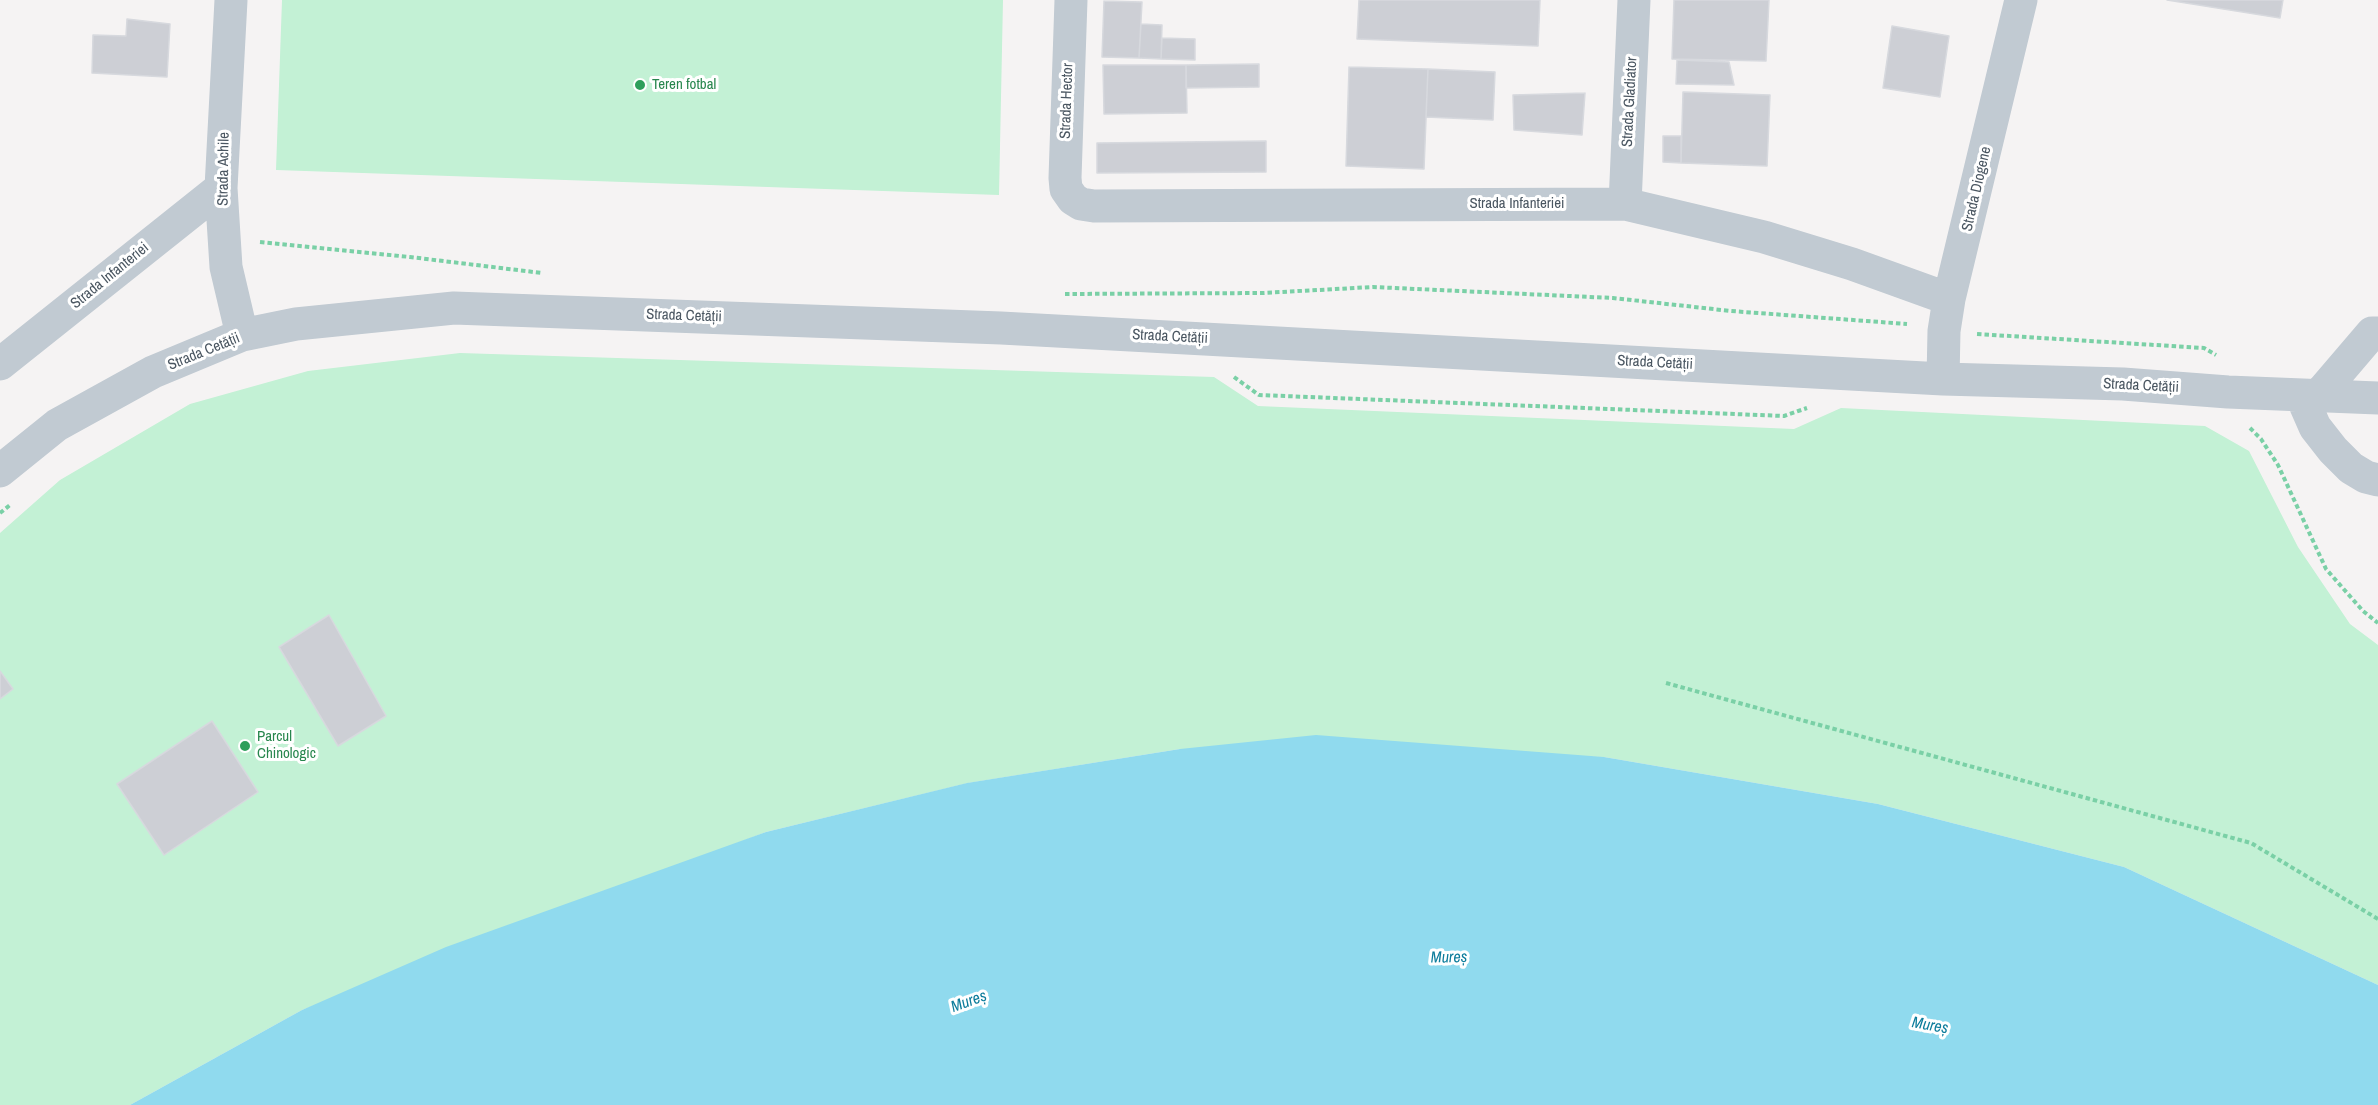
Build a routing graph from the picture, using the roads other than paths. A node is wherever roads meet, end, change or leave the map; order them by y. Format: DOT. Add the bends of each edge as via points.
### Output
graph roads {
  1 [pos="231,0"];
  2 [pos="1071,0"];
  3 [pos="1634,0"];
  4 [pos="2021,0"];
  5 [pos="221,188"];
  6 [pos="1073,199"];
  7 [pos="1625,204"];
  8 [pos="1949,299"];
  9 [pos="2376,330"];
  10 [pos="242,335"];
  11 [pos="0,364"];
  12 [pos="1942,379"];
  13 [pos="2310,395"];
  14 [pos="2378,398"];
  15 [pos="0,471"];
  16 [pos="2378,480"];
  1 -- 5 [label="street, Strada Achile"];
  2 -- 6 [label="street, Strada Hector" via="1065,178"];
  3 -- 7 [label="street, Strada Gladiator"];
  4 -- 8 [label="street, Strada Diogene"];
  5 -- 10 [label="street, Strada Achile" via="226,267"];
  5 -- 11 [label="street, Strada Infanteriei"];
  6 -- 7 [label="street, Strada Infanteriei" via="1094,206"];
  7 -- 8 [label="street, Strada Infanteriei" via="1764,237"];
  8 -- 12 [label="street, Strada Diogene"];
  9 -- 13 [label="street"];
  10 -- 12 [label="street, Strada Cetății" via="296,324 454,308 1001,328"];
  10 -- 15 [label="street, Strada Cetății" via="153,372 57,425"];
  12 -- 13 [label="street, Strada Cetății"];
  13 -- 14 [label="street, Strada Cetății"];
  13 -- 16 [label="street" via="2315,427 2333,450 2351,468"];
}
